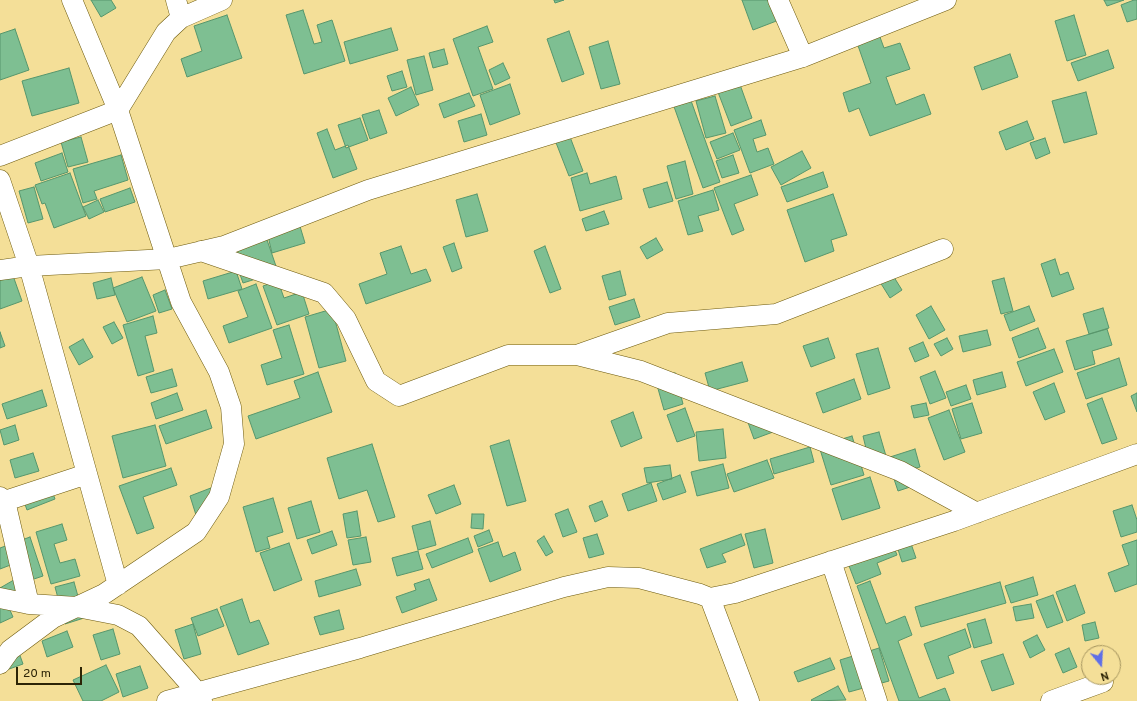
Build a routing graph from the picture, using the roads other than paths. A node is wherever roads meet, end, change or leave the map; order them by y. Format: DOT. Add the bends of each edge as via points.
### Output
graph roads {
  1 [pos="72,0"];
  2 [pos="222,0"];
  3 [pos="778,0"];
  4 [pos="946,0"];
  5 [pos="178,9"];
  6 [pos="803,57"];
  7 [pos="118,110"];
  8 [pos="0,156"];
  9 [pos="0,180"];
  10 [pos="943,249"];
  11 [pos="200,251"];
  12 [pos="168,259"];
  13 [pos="29,266"];
  14 [pos="0,270"];
  15 [pos="577,355"];
  16 [pos="1137,454"];
  17 [pos="87,474"];
  18 [pos="3,499"];
  19 [pos="977,513"];
  20 [pos="831,561"];
  21 [pos="118,585"];
  22 [pos="0,598"];
  23 [pos="710,598"];
  24 [pos="28,604"];
  25 [pos="78,607"];
  26 [pos="0,664"];
  27 [pos="1095,685"];
  28 [pos="199,696"];
  29 [pos="167,701"];
  30 [pos="748,701"];
  31 [pos="877,701"];
  32 [pos="1051,701"];
  1 -- 7 [label="street"];
  2 -- 5 [label="street"];
  3 -- 6 [label="street"];
  4 -- 6 [label="street"];
  5 -- 7 [label="street" via="156,45 148,64"];
  6 -- 11 [label="street" via="368,190 224,246"];
  7 -- 8 [label="street"];
  7 -- 12 [label="street"];
  9 -- 13 [label="street"];
  10 -- 15 [label="street" via="776,314 668,323"];
  11 -- 12 [label="street"];
  11 -- 15 [label="street" via="324,293 346,319 376,381 399,396 508,355"];
  12 -- 13 [label="street"];
  12 -- 21 [label="street" via="181,302 219,372 231,407 234,444 219,496 196,532"];
  13 -- 14 [label="street"];
  13 -- 17 [label="street"];
  15 -- 19 [label="street" via="641,371 900,471"];
  16 -- 19 [label="street"];
  17 -- 18 [label="street"];
  17 -- 21 [label="street"];
  18 -- 24 [label="street"];
  19 -- 20 [label="street"];
  20 -- 23 [label="street" via="735,593"];
  20 -- 31 [label="street"];
  21 -- 25 [label="street"];
  22 -- 24 [label="street"];
  23 -- 28 [label="street" via="639,578 608,577 564,587"];
  23 -- 30 [label="street"];
  24 -- 25 [label="street"];
  25 -- 26 [label="street" via="53,618 16,645"];
  25 -- 28 [label="street" via="118,615 139,626"];
  27 -- 32 [label="street"];
  28 -- 29 [label="street"];
}
